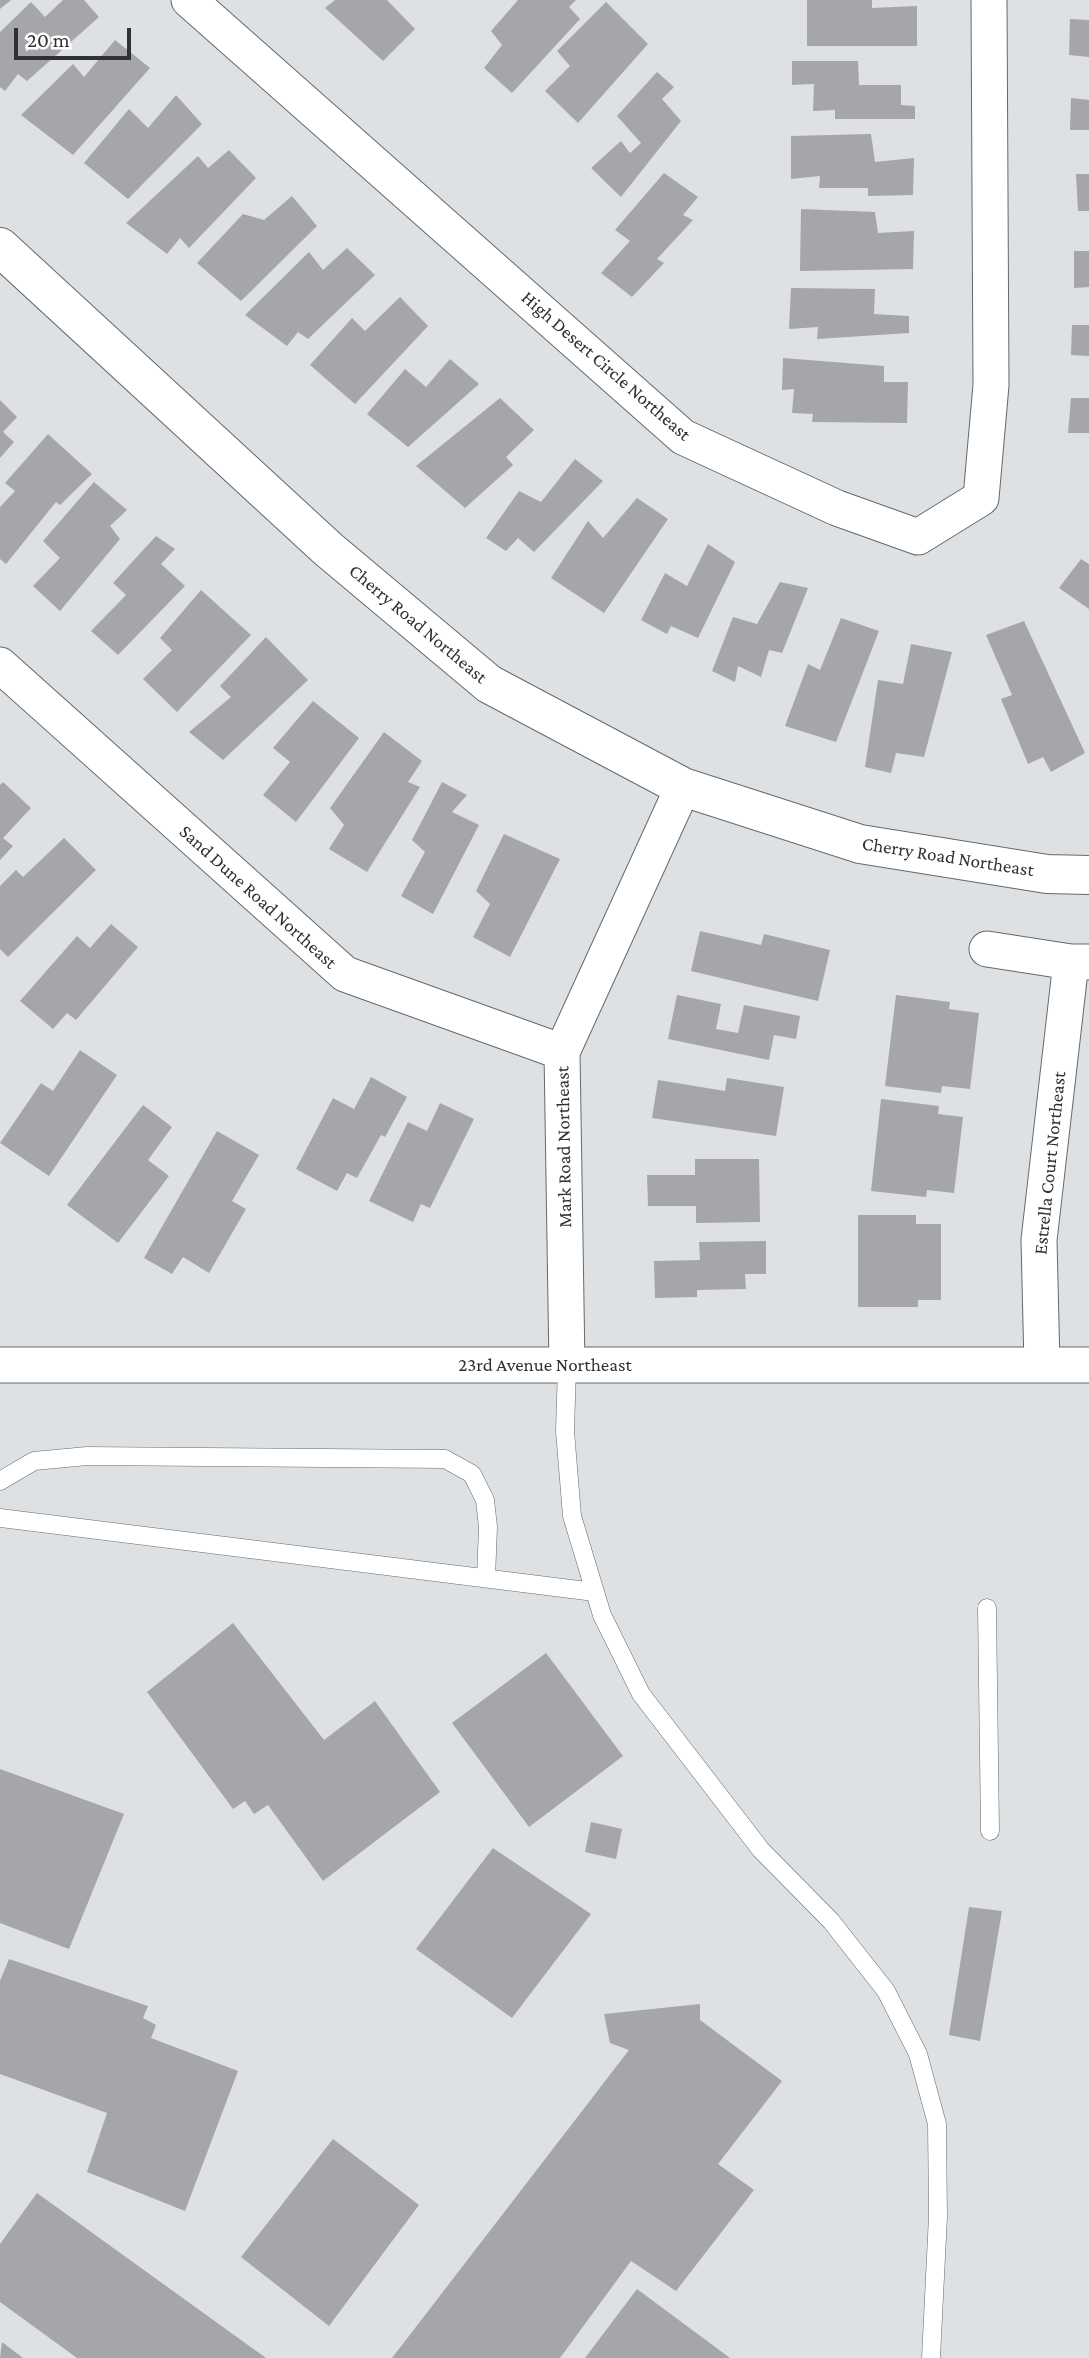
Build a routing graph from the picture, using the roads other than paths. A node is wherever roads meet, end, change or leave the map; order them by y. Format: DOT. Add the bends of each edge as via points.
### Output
graph roads {
  1 [pos="189,0"];
  2 [pos="989,0"];
  3 [pos="0,247"];
  4 [pos="0,666"];
  5 [pos="683,788"];
  6 [pos="1089,876"];
  7 [pos="987,949"];
  8 [pos="1080,962"];
  9 [pos="562,1052"];
  10 [pos="0,1365"];
  11 [pos="1042,1365"];
  12 [pos="1089,1365"];
  13 [pos="567,1366"];
  14 [pos="0,1481"];
  15 [pos="0,1518"];
  16 [pos="486,1578"];
  17 [pos="595,1592"];
  18 [pos="987,1608"];
  19 [pos="990,1831"];
  20 [pos="931,2358"];
  1 -- 2 [label="street, High Desert Circle Northeast" via="683,437 837,508 918,537 981,498 991,385"];
  3 -- 5 [label="street, Cherry Road Northeast" via="328,549 489,684"];
  4 -- 9 [label="street, Sand Dune Road Northeast" via="345,974"];
  5 -- 6 [label="street, Cherry Road Northeast" via="860,844 1047,874"];
  5 -- 9 [label="street, Mark Road Northeast"];
  7 -- 8 [label="street, Estrella Court Northeast"];
  8 -- 11 [label="street, Estrella Court Northeast" via="1039,1240"];
  9 -- 13 [label="street, Mark Road Northeast"];
  10 -- 13 [label="street, 23rd Avenue Northeast"];
  11 -- 12 [label="street, 23rd Avenue Northeast"];
  11 -- 13 [label="street, 23rd Avenue Northeast"];
  13 -- 17 [label="lane" via="565,1432 572,1516"];
  14 -- 16 [label="lane" via="34,1461 87,1455 445,1459 472,1475 485,1500"];
  15 -- 16 [label="lane"];
  16 -- 17 [label="lane"];
  17 -- 20 [label="lane" via="640,1694 761,1850 831,1922 886,1991 918,2054 937,2124"];
  18 -- 19 [label="lane"];
}
